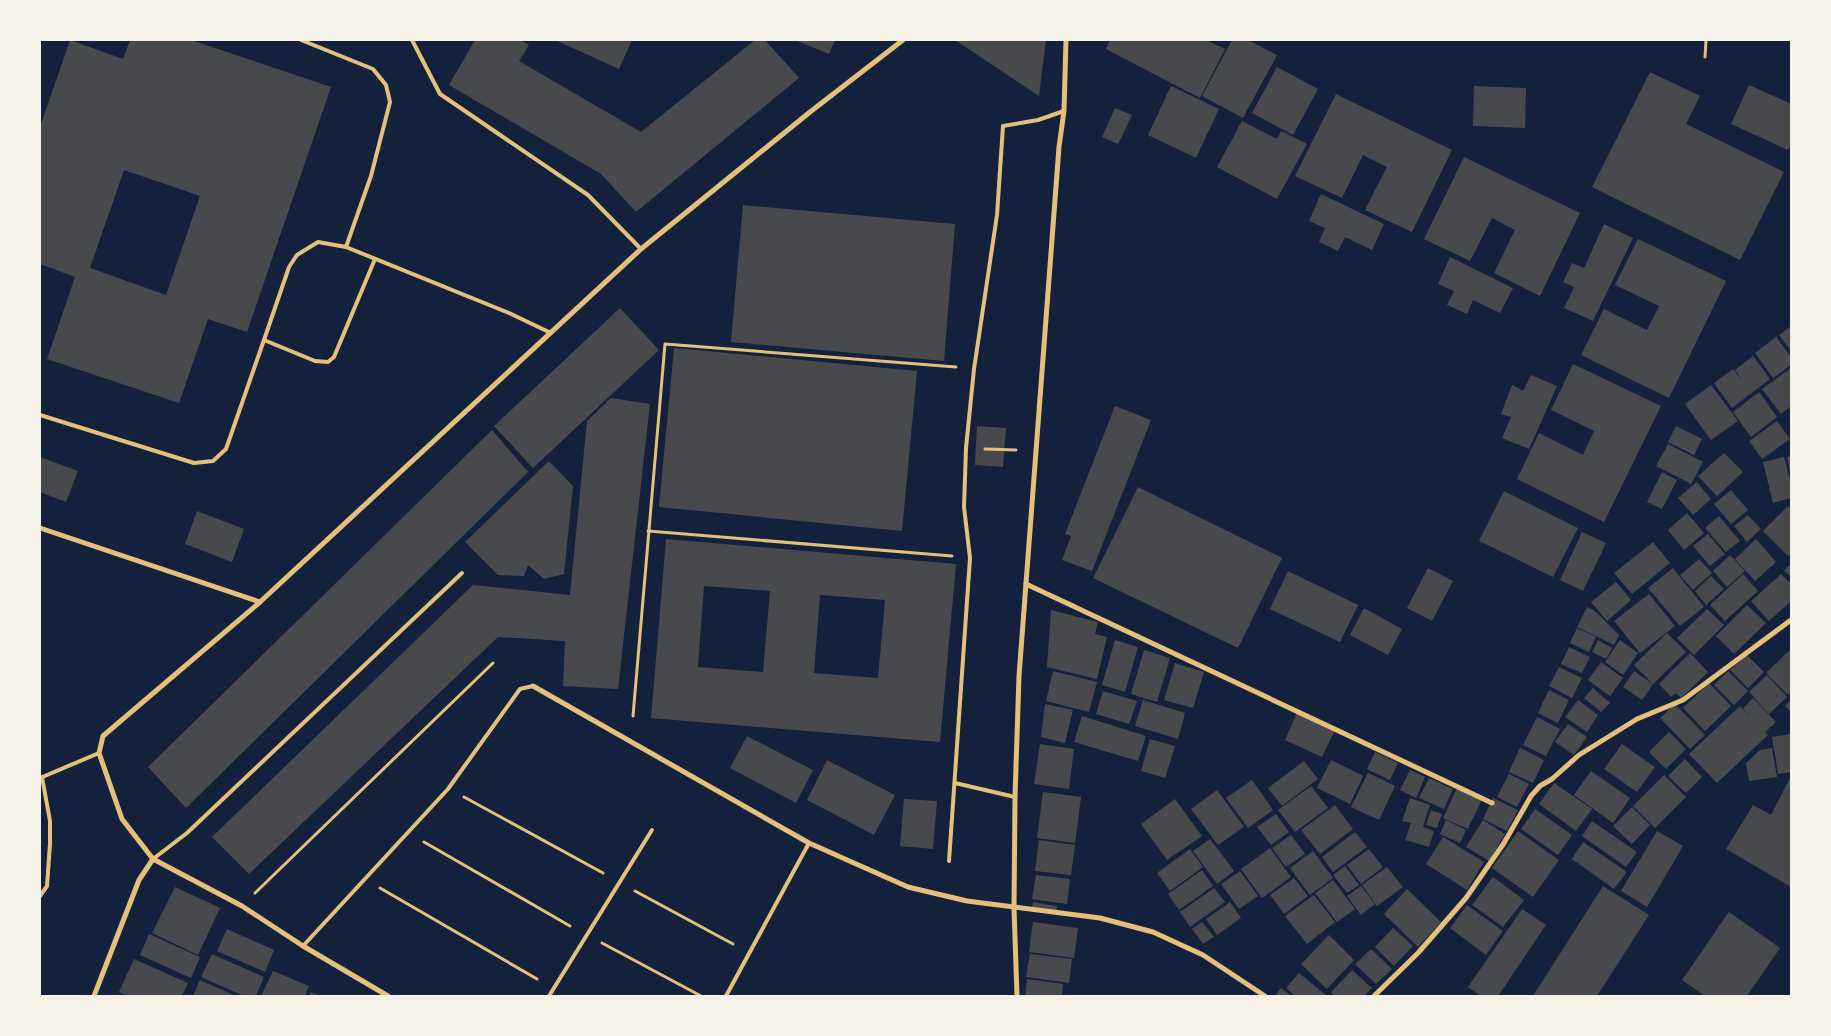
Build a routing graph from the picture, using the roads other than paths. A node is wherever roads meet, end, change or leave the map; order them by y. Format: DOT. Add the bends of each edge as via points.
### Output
graph roads {
  1 [pos="301,40"];
  2 [pos="412,40"];
  3 [pos="903,40"];
  4 [pos="1066,40"];
  5 [pos="1064,111"];
  6 [pos="346,246"];
  7 [pos="641,249"];
  8 [pos="375,259"];
  9 [pos="551,333"];
  10 [pos="264,340"];
  11 [pos="40,415"];
  12 [pos="40,528"];
  13 [pos="462,573"];
  14 [pos="1026,584"];
  15 [pos="260,602"];
  16 [pos="1791,620"];
  17 [pos="533,686"];
  18 [pos="99,754"];
  19 [pos="41,777"];
  20 [pos="955,783"];
  21 [pos="1015,797"];
  22 [pos="1492,803"];
  23 [pos="652,830"];
  24 [pos="809,843"];
  25 [pos="153,859"];
  26 [pos="949,861"];
  27 [pos="40,896"];
  28 [pos="1014,908"];
  29 [pos="303,946"];
  30 [pos="94,996"];
  31 [pos="388,996"];
  32 [pos="549,996"];
  33 [pos="726,996"];
  34 [pos="1016,996"];
  35 [pos="1265,996"];
  36 [pos="1374,996"];
  1 -- 6 [label="lane" via="373,69 386,85 390,102 371,176"];
  2 -- 7 [label="lane" via="440,94 588,195"];
  3 -- 7 [label="street"];
  4 -- 5 [label="street"];
  5 -- 14 [label="street"];
  5 -- 20 [label="lane" via="1038,120 1003,126 997,215 966,448 964,508 970,558"];
  6 -- 8 [label="lane"];
  6 -- 10 [label="lane" via="318,242 297,255 289,267"];
  7 -- 9 [label="street"];
  8 -- 9 [label="lane"];
  8 -- 10 [label="lane" via="334,357 328,362 315,361"];
  9 -- 15 [label="street"];
  10 -- 11 [label="lane" via="226,450 213,461 194,463"];
  12 -- 15 [label="street"];
  13 -- 25 [label="lane" via="187,833"];
  14 -- 21 [label="street"];
  14 -- 22 [label="street"];
  15 -- 18 [label="street" via="103,736"];
  16 -- 36 [label="street" via="1683,700 1630,724 1579,755 1540,786 1466,898 1418,953"];
  17 -- 24 [label="street"];
  17 -- 29 [label="lane" via="520,690 448,788"];
  18 -- 19 [label="lane"];
  18 -- 25 [label="street" via="122,819"];
  19 -- 27 [label="lane" via="50,821 50,844 47,886"];
  20 -- 21 [label="lane"];
  20 -- 26 [label="lane"];
  21 -- 28 [label="street"];
  23 -- 32 [label="lane"];
  24 -- 28 [label="street" via="908,887"];
  24 -- 33 [label="lane"];
  25 -- 29 [label="street" via="242,906"];
  25 -- 30 [label="street" via="139,880"];
  28 -- 34 [label="street"];
  28 -- 35 [label="street" via="1100,918 1154,932 1203,954"];
  29 -- 31 [label="street"];
}
